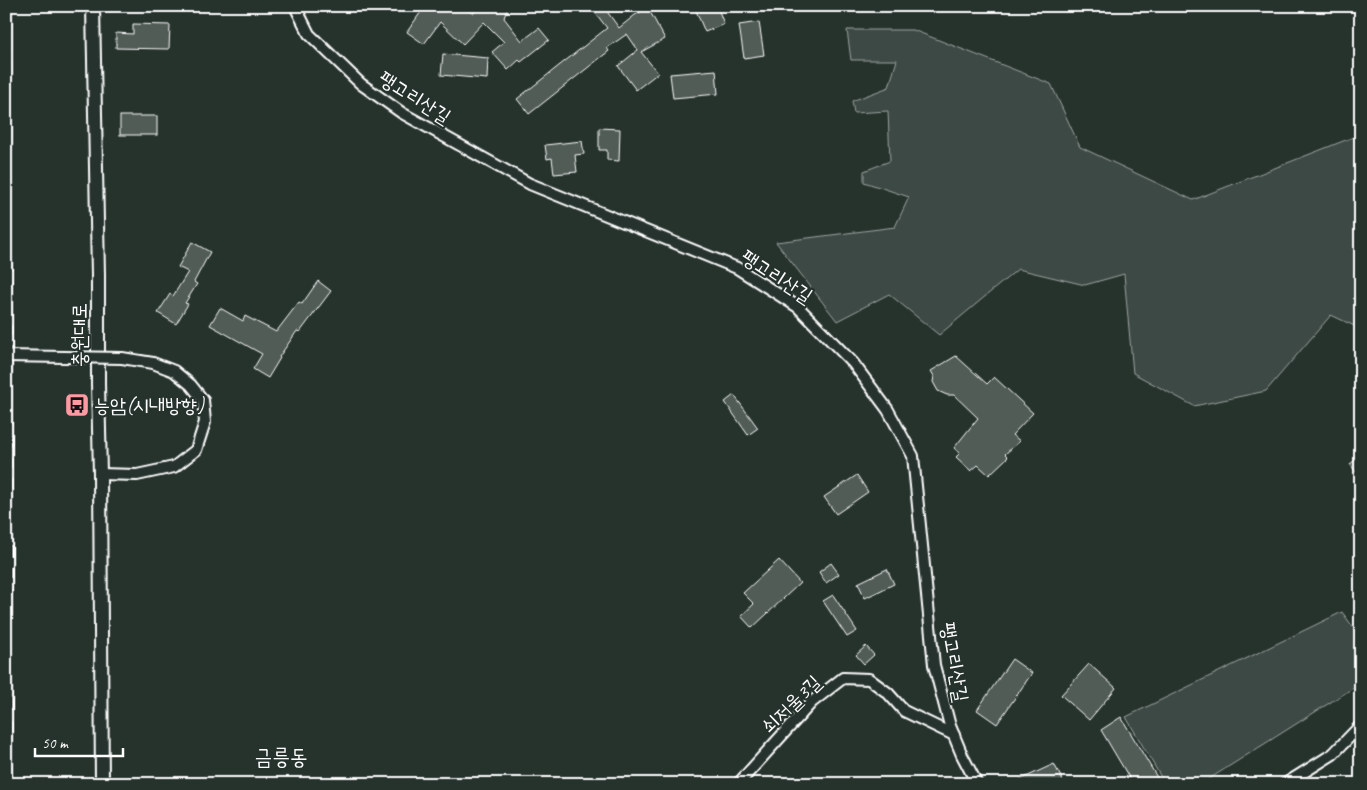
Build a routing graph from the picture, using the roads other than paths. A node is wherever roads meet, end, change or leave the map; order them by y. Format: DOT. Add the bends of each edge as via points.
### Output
graph roads {
  1 [pos="93,6"];
  2 [pos="295,6"];
  3 [pos="6,356"];
  4 [pos="100,474"];
  5 [pos="1361,725"];
  6 [pos="954,736"];
  7 [pos="102,784"];
  8 [pos="738,784"];
  9 [pos="977,784"];
  10 [pos="1285,784"];
  1 -- 4 [label="street, 충원대로"];
  2 -- 6 [label="street, 팽고리산길" via="309,34 362,84 402,113 530,184 737,268 798,307 853,363 888,410 914,456 934,665"];
  3 -- 4 [label="street, bridge" via="122,358 153,363 174,371 191,385 202,400 205,422 196,450 174,467 138,474"];
  4 -- 7 [label="street, 충원대로"];
  5 -- 10 [label="street" via="1333,754"];
  6 -- 8 [label="street, 쇠저울3길" via="904,711 869,679 843,678 812,702"];
  6 -- 9 [label="street, 팽고리산길"];
}
